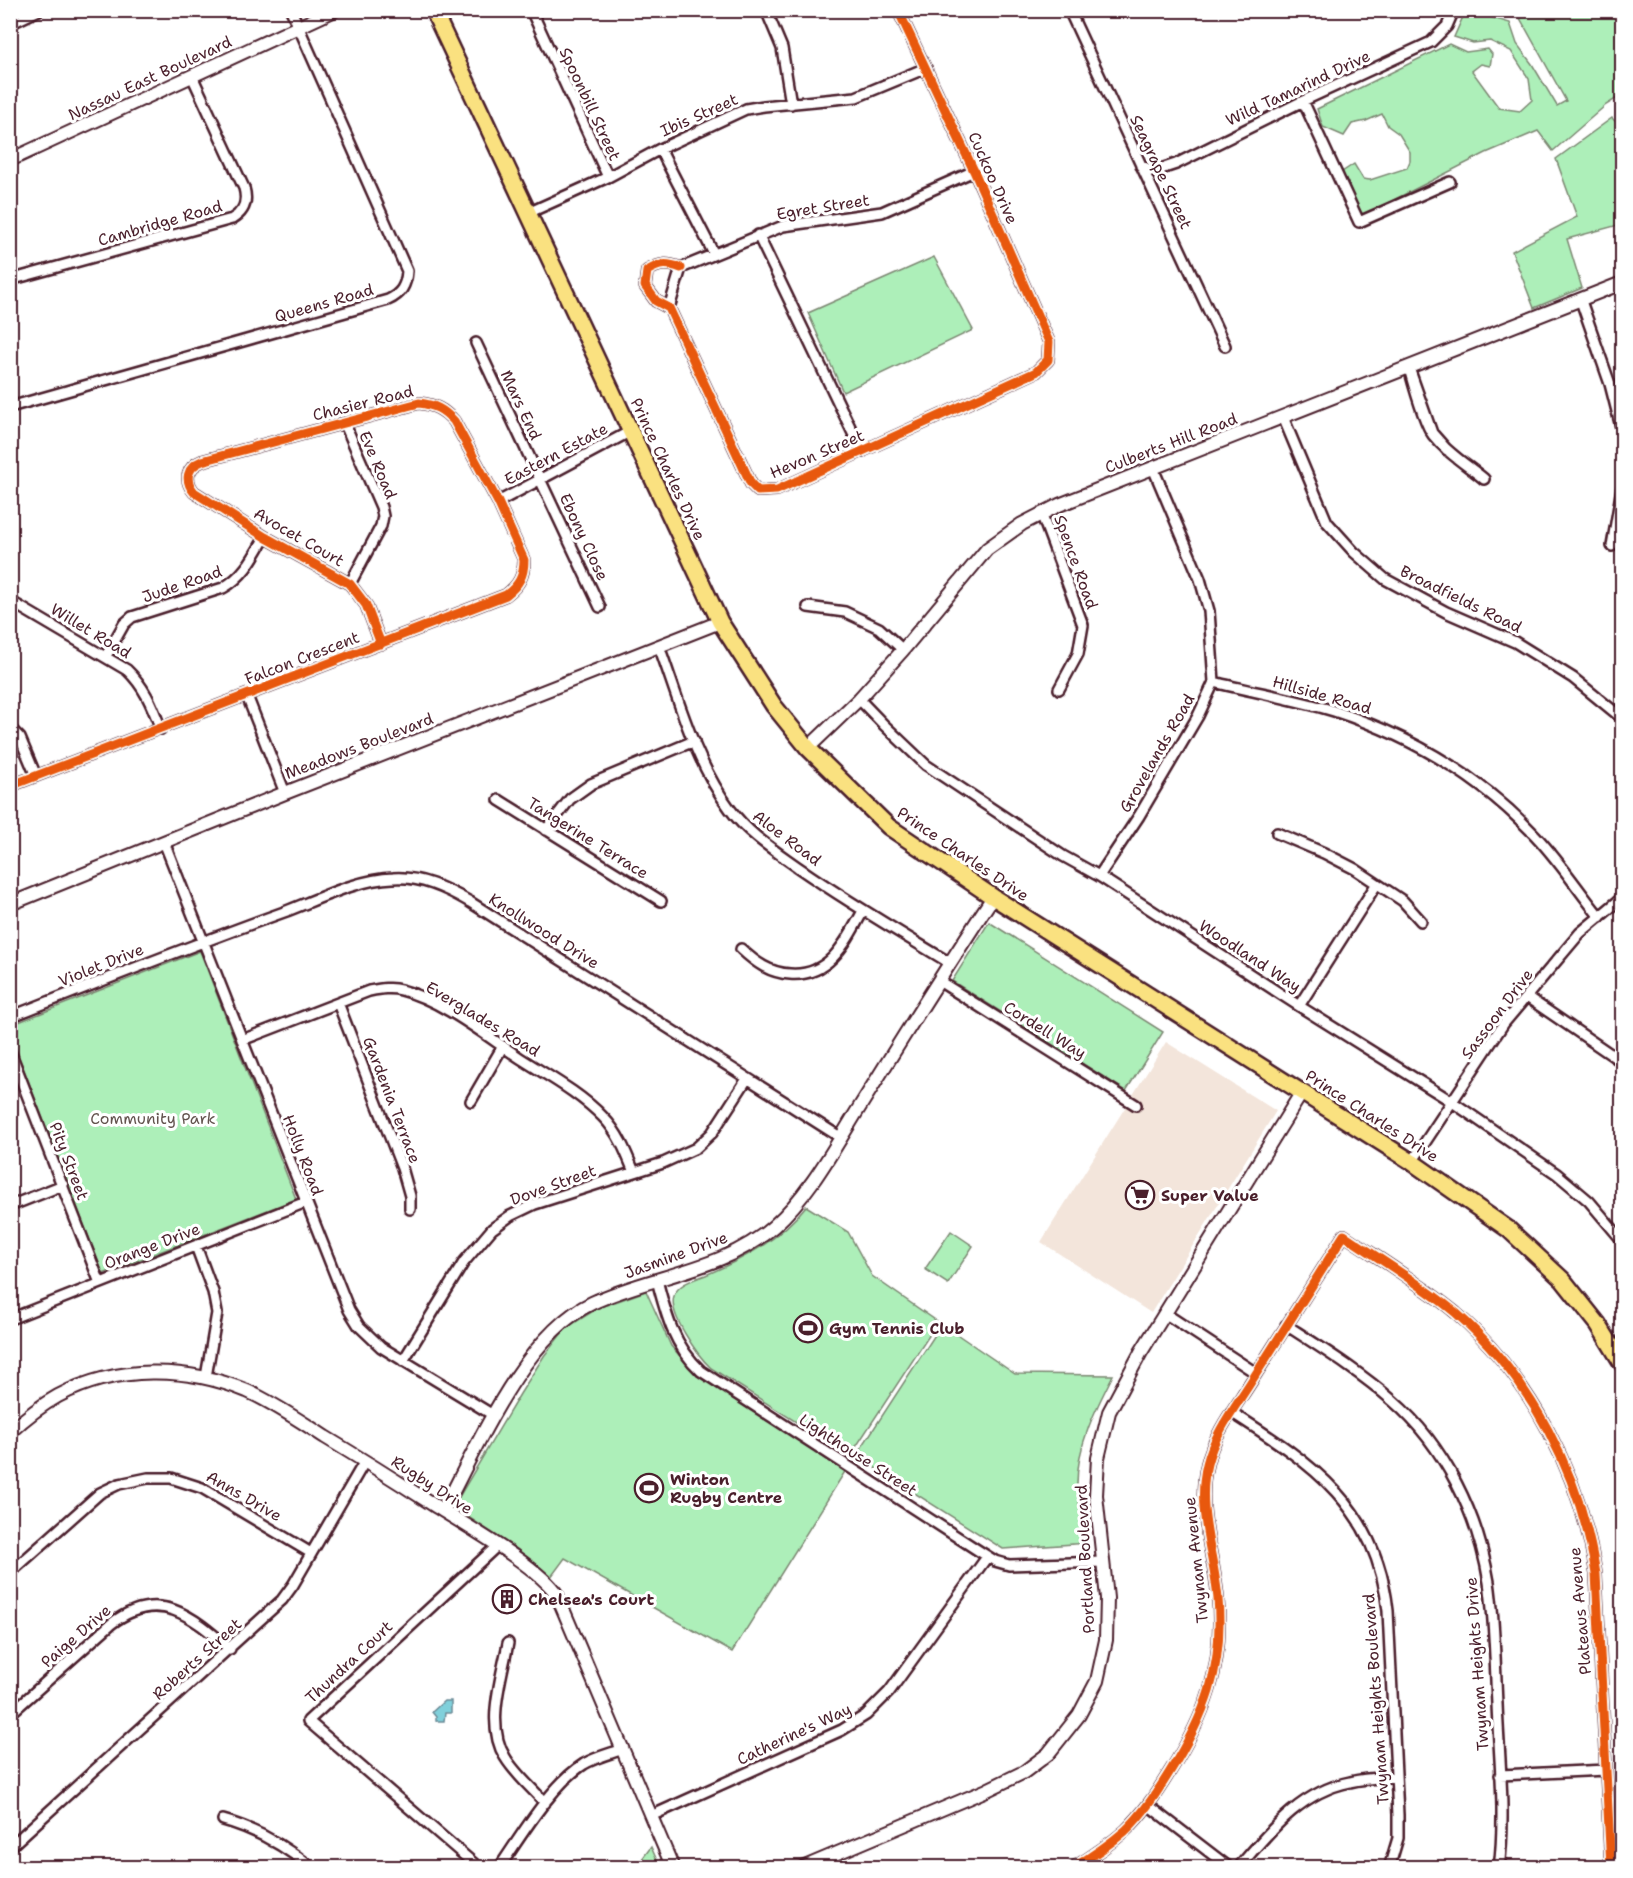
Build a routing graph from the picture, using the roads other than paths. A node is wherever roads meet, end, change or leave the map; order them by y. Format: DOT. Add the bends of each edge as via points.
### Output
graph roads {
  1 [pos="39,10"];
  2 [pos="291,10"];
  3 [pos="335,10"];
  4 [pos="433,10"];
  5 [pos="531,10"];
  6 [pos="766,10"];
  7 [pos="898,10"];
  8 [pos="1069,10"];
  9 [pos="1454,10"];
  10 [pos="10,24"];
  11 [pos="299,28"];
  12 [pos="926,68"];
  13 [pos="192,76"];
  14 [pos="1303,101"];
  15 [pos="791,104"];
  16 [pos="660,148"];
  17 [pos="10,160"];
  18 [pos="1141,166"];
  19 [pos="974,171"];
  20 [pos="608,177"];
  21 [pos="1450,182"];
  22 [pos="528,213"];
  23 [pos="758,235"];
  24 [pos="714,254"];
  25 [pos="681,268"];
  26 [pos="10,280"];
  27 [pos="1623,283"];
  28 [pos="1581,301"];
  29 [pos="669,308"];
  30 [pos="476,344"];
  31 [pos="1225,346"];
  32 [pos="1048,360"];
  33 [pos="1408,368"];
  34 [pos="10,407"];
  35 [pos="1283,417"];
  36 [pos="344,422"];
  37 [pos="1623,431"];
  38 [pos="629,432"];
  39 [pos="862,452"];
  40 [pos="1153,468"];
  41 [pos="189,472"];
  42 [pos="1484,478"];
  43 [pos="540,480"];
  44 [pos="1623,488"];
  45 [pos="498,502"];
  46 [pos="1041,513"];
  47 [pos="266,537"];
  48 [pos="1612,546"];
  49 [pos="350,584"];
  50 [pos="10,602"];
  51 [pos="600,607"];
  52 [pos="808,607"];
  53 [pos="720,622"];
  54 [pos="381,644"];
  55 [pos="658,646"];
  56 [pos="903,650"];
  57 [pos="106,656"];
  58 [pos="1214,682"];
  59 [pos="1059,688"];
  60 [pos="246,696"];
  61 [pos="859,699"];
  62 [pos="1623,718"];
  63 [pos="10,728"];
  64 [pos="160,729"];
  65 [pos="694,741"];
  66 [pos="808,748"];
  67 [pos="36,776"];
  68 [pos="10,786"];
  69 [pos="285,793"];
  70 [pos="499,800"];
  71 [pos="546,830"];
  72 [pos="1277,833"];
  73 [pos="164,842"];
  74 [pos="1099,876"];
  75 [pos="1376,885"];
  76 [pos="993,897"];
  77 [pos="1623,898"];
  78 [pos="661,901"];
  79 [pos="10,904"];
  80 [pos="863,911"];
  81 [pos="1600,917"];
  82 [pos="1420,921"];
  83 [pos="203,941"];
  84 [pos="741,949"];
  85 [pos="950,963"];
  86 [pos="939,981"];
  87 [pos="1527,997"];
  88 [pos="338,1003"];
  89 [pos="1299,1006"];
  90 [pos="10,1017"];
  91 [pos="242,1040"];
  92 [pos="503,1046"];
  93 [pos="10,1051"];
  94 [pos="1623,1062"];
  95 [pos="747,1079"];
  96 [pos="1302,1092"];
  97 [pos="471,1101"];
  98 [pos="1451,1101"];
  99 [pos="1136,1106"];
  100 [pos="840,1137"];
  101 [pos="1412,1162"];
  102 [pos="634,1172"];
  103 [pos="63,1185"];
  104 [pos="306,1202"];
  105 [pos="10,1206"];
  106 [pos="410,1209"];
  107 [pos="1344,1235"];
  108 [pos="1623,1240"];
  109 [pos="196,1246"];
  110 [pos="657,1280"];
  111 [pos="100,1283"];
  112 [pos="1166,1314"];
  113 [pos="10,1319"];
  114 [pos="1286,1325"];
  115 [pos="403,1361"];
  116 [pos="1623,1363"];
  117 [pos="1256,1373"];
  118 [pos="206,1377"];
  119 [pos="1231,1412"];
  120 [pos="494,1415"];
  121 [pos="10,1432"];
  122 [pos="365,1461"];
  123 [pos="443,1511"];
  124 [pos="497,1546"];
  125 [pos="311,1553"];
  126 [pos="987,1557"];
  127 [pos="1102,1562"];
  128 [pos="10,1573"];
  129 [pos="508,1643"];
  130 [pos="230,1649"];
  131 [pos="10,1714"];
  132 [pos="623,1749"];
  133 [pos="1606,1770"];
  134 [pos="1500,1775"];
  135 [pos="1396,1777"];
  136 [pos="545,1803"];
  137 [pos="1148,1805"];
  138 [pos="651,1816"];
  139 [pos="222,1820"];
  140 [pos="10,1847"];
  141 [pos="312,1868"];
  142 [pos="479,1868"];
  143 [pos="499,1868"];
  144 [pos="673,1868"];
  145 [pos="802,1868"];
  146 [pos="1073,1868"];
  147 [pos="1230,1868"];
  148 [pos="1238,1868"];
  149 [pos="1389,1868"];
  150 [pos="1499,1868"];
  151 [pos="1611,1868"];
  1 -- 10 [label="street"];
  2 -- 11 [label="street, Queens Road"];
  3 -- 11 [label="street, Nassau East Boulevard"];
  4 -- 22 [label="highway, Prince Charles Drive"];
  5 -- 20 [label="street, Spoonbill Street"];
  6 -- 15 [label="street" via="782,48"];
  7 -- 12 [label="street, Cuckoo Drive"];
  8 -- 18 [label="street, Seagrape Street"];
  9 -- 14 [label="street, Wild Tamarind Drive" via="1447,26 1431,42"];
  11 -- 13 [label="street, Nassau East Boulevard"];
  11 -- 34 [label="street, Queens Road" via="406,271 402,289 388,300"];
  12 -- 15 [label="street, Ibis Street" via="856,97"];
  12 -- 19 [label="street, Cuckoo Drive"];
  13 -- 17 [label="street, Nassau East Boulevard"];
  13 -- 26 [label="street, Cambridge Road" via="244,188 246,203 238,215"];
  14 -- 18 [label="street, Wild Tamarind Drive" via="1176,164 1155,171"];
  14 -- 21 [label="street" via="1359,222"];
  15 -- 16 [label="street, Ibis Street" via="746,110"];
  16 -- 20 [label="street, Ibis Street"];
  16 -- 24 [label="street"];
  18 -- 31 [label="street, Seagrape Street"];
  19 -- 23 [label="street, Egret Street" via="882,213 783,226"];
  19 -- 32 [label="street, Cuckoo Drive" via="1049,342"];
  20 -- 22 [label="street, Ibis Street"];
  22 -- 38 [label="highway, Prince Charles Drive"];
  23 -- 24 [label="street, Egret Street"];
  23 -- 39 [label="street"];
  24 -- 25 [label="street, Egret Street"];
  25 -- 29 [label="street"];
  25 -- 29 [label="street, Hevon Street" via="663,263 647,272 645,278 650,295"];
  27 -- 28 [label="street, Culberts Hill Road"];
  28 -- 33 [label="street, Culberts Hill Road"];
  28 -- 37 [label="street"];
  29 -- 39 [label="street, Hevon Street" via="751,484 758,491 777,490"];
  30 -- 43 [label="street, Mars End"];
  32 -- 39 [label="street, Hevon Street" via="1036,372"];
  33 -- 35 [label="street, Culberts Hill Road"];
  33 -- 42 [label="street" via="1432,433 1447,450"];
  35 -- 40 [label="street, Culberts Hill Road"];
  35 -- 62 [label="street, Broadfields Road" via="1327,522 1354,552 1385,579 1446,612 1515,642 1573,678"];
  36 -- 41 [label="street, Chasier Road" via="202,461"];
  36 -- 45 [label="street, Chasier Road" via="419,403 433,404 454,421"];
  36 -- 49 [label="street, Eve Road" via="383,516"];
  38 -- 43 [label="street, Eastern Estate"];
  38 -- 53 [label="highway, Prince Charles Drive"];
  40 -- 46 [label="street, Culberts Hill Road"];
  40 -- 58 [label="street, Grovelands Road" via="1200,579 1209,611"];
  41 -- 47 [label="street, Avocet Court" via="188,483 194,492"];
  43 -- 45 [label="street, Eastern Estate"];
  43 -- 51 [label="street, Ebony Close"];
  44 -- 48 [label="street"];
  45 -- 54 [label="street, Falcon Crescent" via="524,560 524,571 514,589"];
  46 -- 56 [label="street, Culberts Hill Road" via="987,549"];
  46 -- 59 [label="street, Spence Road" via="1083,625 1078,654"];
  47 -- 49 [label="street, Avocet Court"];
  47 -- 57 [label="street, Jude Road" via="234,582 132,617"];
  49 -- 54 [label="street, Avocet Court" via="366,605"];
  50 -- 57 [label="street, Willet Road"];
  52 -- 56 [label="street" via="845,612 879,628"];
  53 -- 55 [label="street, Meadows Boulevard"];
  53 -- 66 [label="highway, Prince Charles Drive" via="774,706"];
  54 -- 60 [label="street, Falcon Crescent"];
  55 -- 65 [label="street, Aloe Road"];
  55 -- 69 [label="street, Meadows Boulevard"];
  56 -- 61 [label="street, Culberts Hill Road"];
  57 -- 64 [label="street, Willet Road" via="140,682"];
  58 -- 74 [label="street, Grovelands Road" via="1139,816"];
  58 -- 81 [label="street, Hillside Road" via="1332,711 1382,728 1441,758 1494,795 1533,832"];
  60 -- 64 [label="street, Falcon Crescent"];
  60 -- 69 [label="street"];
  61 -- 66 [label="street, Culberts Hill Road"];
  61 -- 74 [label="street, Woodland Way" via="926,765"];
  63 -- 67 [label="street" via="20,738"];
  64 -- 67 [label="street, Falcon Crescent"];
  65 -- 71 [label="street" via="591,784 570,800"];
  65 -- 80 [label="street, Aloe Road" via="716,788 744,826"];
  66 -- 76 [label="highway, Prince Charles Drive" via="889,827"];
  67 -- 68 [label="street, Falcon Crescent"];
  69 -- 73 [label="street, Meadows Boulevard"];
  70 -- 71 [label="street, Tangerine Terrace"];
  71 -- 78 [label="street, Tangerine Terrace"];
  72 -- 75 [label="street" via="1355,869"];
  73 -- 79 [label="street, Meadows Boulevard"];
  73 -- 83 [label="street, Holly Road"];
  74 -- 89 [label="street, Woodland Way"];
  75 -- 82 [label="street" via="1403,901"];
  75 -- 89 [label="street"];
  76 -- 85 [label="street, Jasmine Drive"];
  76 -- 96 [label="highway, Prince Charles Drive"];
  77 -- 81 [label="street, Sassoon Drive"];
  80 -- 84 [label="street" via="840,949 827,963 809,973 785,974 768,969"];
  80 -- 85 [label="street, Aloe Road"];
  81 -- 87 [label="street, Sassoon Drive" via="1580,933"];
  83 -- 90 [label="street, Violet Drive"];
  83 -- 91 [label="street, Holly Road"];
  83 -- 95 [label="street, Knollwood Drive" via="372,881 400,878 426,882 470,902"];
  85 -- 86 [label="street, Jasmine Drive"];
  86 -- 99 [label="street, Cordell Way"];
  86 -- 100 [label="street, Jasmine Drive"];
  87 -- 94 [label="street"];
  87 -- 98 [label="street, Sassoon Drive" via="1504,1023"];
  88 -- 91 [label="street, Everglades Road"];
  88 -- 92 [label="street, Everglades Road" via="377,989 402,990 437,1005"];
  88 -- 106 [label="street, Gardenia Terrace" via="402,1168 411,1197"];
  89 -- 98 [label="street, Woodland Way"];
  91 -- 104 [label="street, Holly Road"];
  92 -- 97 [label="street"];
  92 -- 102 [label="street, Everglades Road" via="596,1110 616,1133"];
  93 -- 103 [label="street, Pity Street"];
  95 -- 100 [label="street, Knollwood Drive"];
  95 -- 102 [label="street, Dove Street" via="702,1143"];
  96 -- 101 [label="highway, Prince Charles Drive"];
  96 -- 112 [label="street, Portland Boulevard"];
  98 -- 101 [label="street, Sassoon Drive"];
  98 -- 108 [label="street, Woodland Way" via="1557,1174 1589,1201"];
  100 -- 110 [label="street, Jasmine Drive" via="798,1200 765,1234 730,1254"];
  101 -- 116 [label="highway, Prince Charles Drive" via="1508,1229 1563,1280"];
  102 -- 115 [label="street, Dove Street" via="535,1204 492,1229 464,1262"];
  103 -- 105 [label="street"];
  103 -- 111 [label="street, Pity Street"];
  104 -- 109 [label="street, Orange Drive"];
  104 -- 115 [label="street, Holly Road" via="354,1318 374,1341"];
  107 -- 114 [label="street, Twynam Avenue"];
  107 -- 133 [label="street, Plateaus Avenue" via="1436,1298 1473,1330 1509,1370 1549,1433 1578,1502 1593,1556"];
  109 -- 111 [label="street, Orange Drive"];
  109 -- 118 [label="street" via="217,1313"];
  110 -- 120 [label="street, Jasmine Drive" via="590,1304 562,1323 540,1346"];
  110 -- 126 [label="street, Lighthouse Street" via="674,1336 701,1371"];
  111 -- 113 [label="street, Orange Drive"];
  112 -- 117 [label="street"];
  112 -- 127 [label="street, Portland Boulevard" via="1122,1386 1105,1426 1096,1495"];
  114 -- 117 [label="street, Twynam Avenue"];
  114 -- 134 [label="street, Twynam Heights Drive" via="1351,1367 1395,1402 1430,1440 1454,1480 1479,1542 1489,1584"];
  115 -- 120 [label="street, Holly Road"];
  117 -- 119 [label="street, Twynam Avenue"];
  118 -- 121 [label="street, Rugby Drive" via="154,1372 99,1380 58,1396"];
  118 -- 122 [label="street, Rugby Drive" via="263,1399"];
  119 -- 135 [label="street, Twynam Heights Boulevard" via="1316,1471 1345,1502 1367,1536 1386,1591"];
  119 -- 137 [label="street, Twynam Avenue" via="1212,1448 1204,1475 1204,1510 1219,1613 1215,1671 1199,1721"];
  120 -- 123 [label="street, Jasmine Drive"];
  122 -- 123 [label="street, Rugby Drive"];
  122 -- 125 [label="street, Roberts Street"];
  123 -- 124 [label="street, Rugby Drive"];
  124 -- 132 [label="street, Rugby Drive" via="555,1591"];
  124 -- 142 [label="street, Thundra Court" via="308,1721"];
  125 -- 128 [label="street, Anns Drive" via="202,1488 171,1478 148,1478 100,1493"];
  125 -- 130 [label="street, Roberts Street" via="288,1593"];
  126 -- 127 [label="street, Lighthouse Street" via="1009,1565"];
  126 -- 138 [label="street, Catherine's Way" via="889,1692 866,1715 842,1730"];
  127 -- 145 [label="street, Portland Boulevard" via="1108,1620 1102,1666 1078,1715 1044,1759 987,1790"];
  129 -- 136 [label="street" via="497,1705 498,1738 506,1759"];
  130 -- 131 [label="street, Paige Drive" via="180,1612 164,1607 140,1608 111,1624"];
  130 -- 140 [label="street, Roberts Street"];
  132 -- 136 [label="street" via="577,1769"];
  132 -- 138 [label="street, Rugby Drive"];
  133 -- 134 [label="street"];
  133 -- 151 [label="street, Plateaus Avenue"];
  134 -- 150 [label="street, Twynam Heights Drive"];
  135 -- 148 [label="street" via="1347,1782 1309,1797 1285,1816"];
  135 -- 149 [label="street, Twynam Heights Boulevard" via="1398,1838"];
  136 -- 143 [label="street"];
  137 -- 146 [label="street, Twynam Avenue" via="1114,1840"];
  137 -- 147 [label="street"];
  138 -- 144 [label="street, Rugby Drive"];
  139 -- 141 [label="street" via="256,1831"];
}
